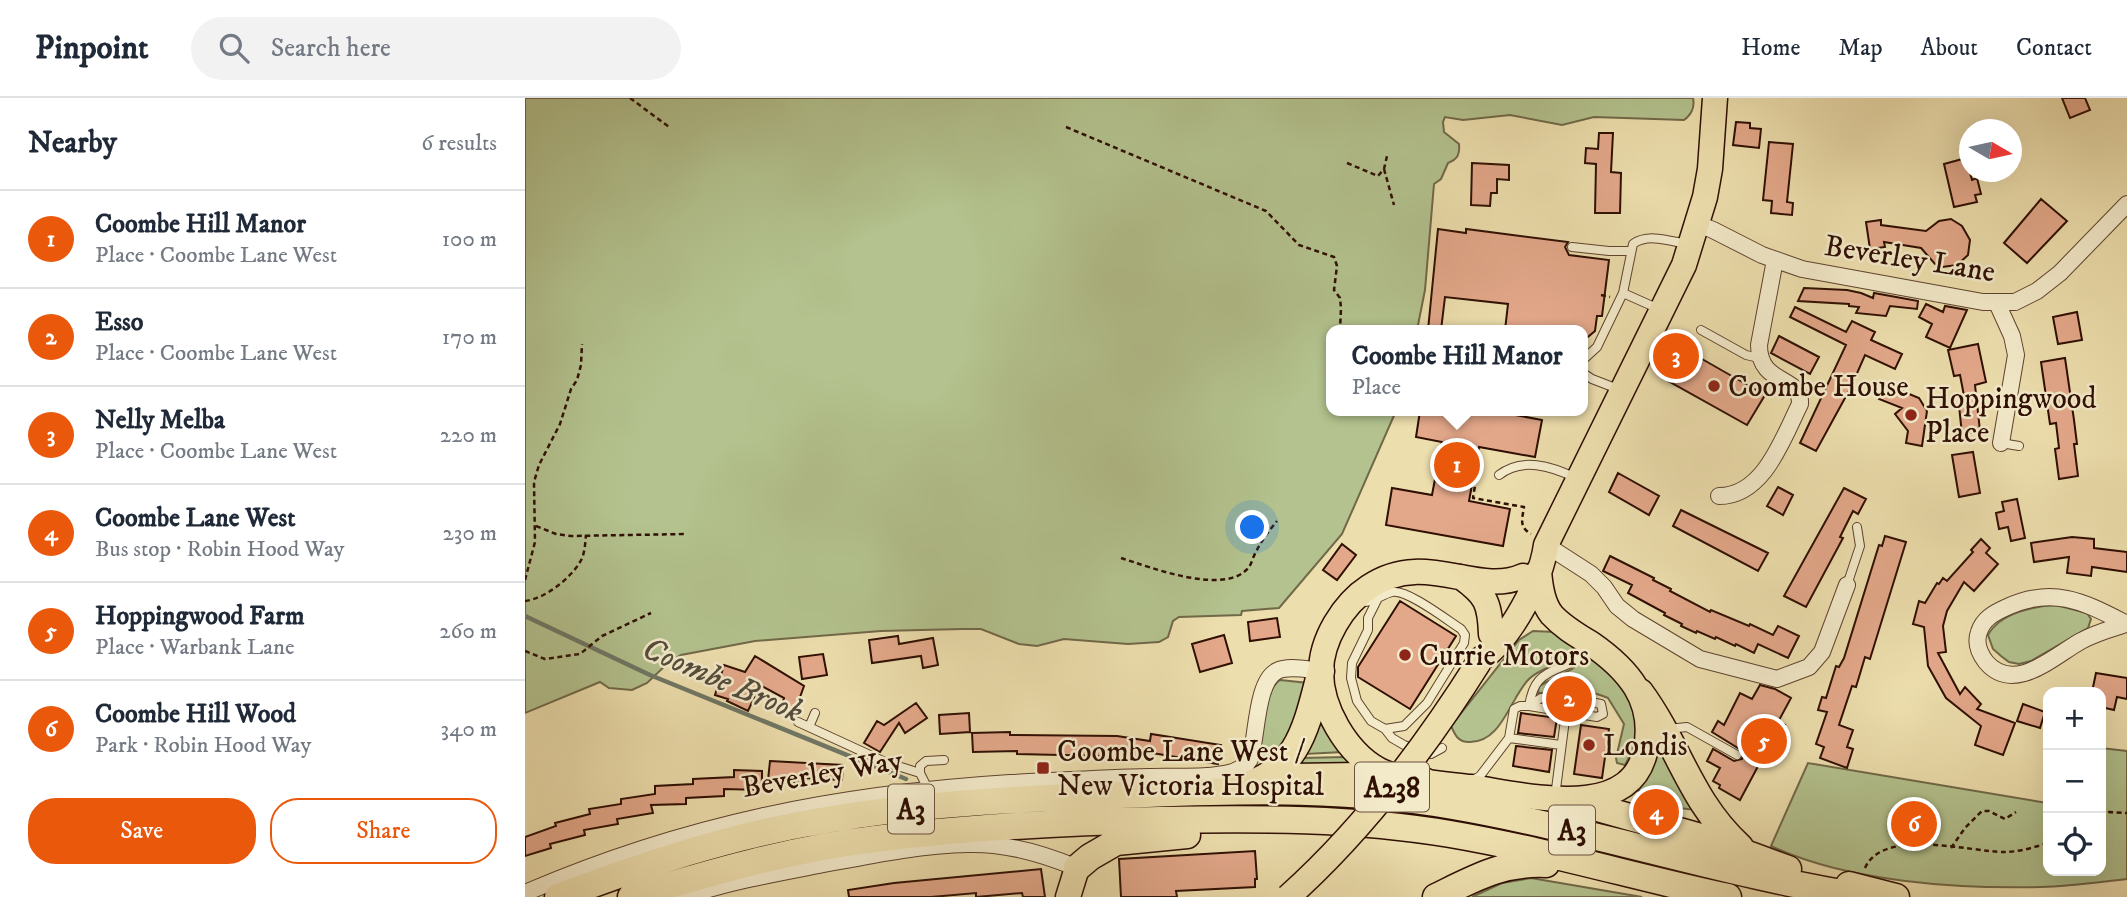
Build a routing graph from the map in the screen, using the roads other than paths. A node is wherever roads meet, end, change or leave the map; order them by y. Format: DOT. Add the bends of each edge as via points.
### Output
graph roads {
  1 [pos="1715,98"];
  2 [pos="2127,204"];
  3 [pos="1694,235"];
  4 [pos="1572,247"];
  5 [pos="1630,251"];
  6 [pos="1775,260"];
  7 [pos="1623,293"];
  8 [pos="1997,303"];
  9 [pos="1661,310"];
  10 [pos="1701,330"];
  11 [pos="1588,354"];
  12 [pos="1759,358"];
  13 [pos="1588,376"];
  14 [pos="1622,391"];
  15 [pos="2001,443"];
  16 [pos="2019,446"];
  17 [pos="1499,475"];
  18 [pos="1579,479"];
  19 [pos="1719,496"];
  20 [pos="1857,527"];
  21 [pos="1540,541"];
  22 [pos="1531,573"];
  23 [pos="1461,576"];
  24 [pos="1847,584"];
  25 [pos="1373,593"];
  26 [pos="2126,624"];
  27 [pos="1501,631"];
  28 [pos="1575,633"];
  29 [pos="1321,671"];
  30 [pos="1640,691"];
  31 [pos="1558,697"];
  32 [pos="1580,700"];
  33 [pos="1529,706"];
  34 [pos="1566,712"];
  35 [pos="815,713"];
  36 [pos="798,722"];
  37 [pos="809,727"];
  38 [pos="1385,729"];
  39 [pos="1656,730"];
  40 [pos="1509,738"];
  41 [pos="1561,745"];
  42 [pos="1442,748"];
  43 [pos="1737,755"];
  44 [pos="944,760"];
  45 [pos="920,773"];
  46 [pos="1424,781"];
  47 [pos="1269,786"];
  48 [pos="1462,786"];
  49 [pos="928,789"];
  50 [pos="1568,800"];
  51 [pos="1238,818"];
  52 [pos="971,829"];
  53 [pos="1746,853"];
  54 [pos="1077,869"];
  55 [pos="1628,873"];
  56 [pos="525,893"];
  57 [pos="558,897"];
  58 [pos="631,897"];
  59 [pos="683,897"];
  60 [pos="1068,897"];
  61 [pos="1287,897"];
  62 [pos="1436,897"];
  63 [pos="1728,897"];
  64 [pos="1865,897"];
  65 [pos="1896,897"];
  1 -- 3 [label="main road, A238" via="1710,169"];
  2 -- 8 [label="street, Beverley Lane" via="2037,291 2015,302"];
  3 -- 5 [label="lane" via="1640,239"];
  3 -- 6 [label="street, Beverley Lane" via="1713,230"];
  3 -- 9 [label="main road, A238"];
  4 -- 5 [label="lane"];
  5 -- 7 [label="lane"];
  6 -- 8 [label="street, Beverley Lane" via="1802,269"];
  6 -- 12 [label="street"];
  7 -- 9 [label="lane"];
  7 -- 11 [label="lane" via="1597,347"];
  8 -- 15 [label="street" via="2013,336 2016,355"];
  9 -- 14 [label="main road, A238"];
  10 -- 12 [label="lane"];
  12 -- 19 [label="street" via="1765,370 1797,389 1800,404 1762,473 1738,494"];
  13 -- 14 [label="lane"];
  14 -- 18 [label="main road, A238"];
  15 -- 16 [label="lane"];
  17 -- 18 [label="lane" via="1521,464 1549,467"];
  18 -- 21 [label="main road, A238"];
  20 -- 24 [label="lane" via="1860,546"];
  21 -- 22 [label="main road, A238"];
  21 -- 24 [label="street" via="1591,575 1633,619 1700,659 1777,679 1809,667 1822,652"];
  22 -- 23 [label="main road" via="1499,582"];
  22 -- 27 [label="main road, A238"];
  22 -- 28 [label="main road" via="1552,615"];
  23 -- 25 [label="main road" via="1416,570"];
  23 -- 27 [label="main road" via="1480,590"];
  25 -- 29 [label="main road" via="1341,614"];
  25 -- 38 [label="lane" via="1368,630 1354,656 1351,678 1360,708"];
  25 -- 38 [label="lane" via="1405,593 1465,635 1427,703 1404,726"];
  26 -- 26 [label="street" via="2084,639 2022,674 1996,671 1977,644 1986,618 2036,598 2081,601"];
  27 -- 28 [label="main road" via="1519,623 1545,622"];
  27 -- 61 [label="main road, A238, bridge" via="1392,787"];
  28 -- 30 [label="main road" via="1618,665"];
  28 -- 33 [label="lane" via="1581,652 1574,662 1537,681"];
  29 -- 46 [label="main road" via="1334,721 1362,759 1380,771"];
  29 -- 47 [label="highway" via="1304,732"];
  29 -- 49 [label="street, Beverley Way" via="1290,669 1271,677 1261,700 1250,759 1233,772"];
  30 -- 39 [label="highway"];
  31 -- 33 [label="lane" via="1541,698"];
  32 -- 34 [label="lane" via="1601,704 1603,713 1597,718"];
  33 -- 34 [label="lane"];
  33 -- 40 [label="lane" via="1514,709"];
  34 -- 41 [label="lane"];
  35 -- 37 [label="lane"];
  36 -- 37 [label="lane"];
  37 -- 45 [label="lane"];
  38 -- 42 [label="lane" via="1398,743 1431,754"];
  39 -- 43 [label="lane" via="1687,727"];
  39 -- 50 [label="main road" via="1639,768 1622,786 1601,796"];
  39 -- 53 [label="highway" via="1704,808"];
  40 -- 41 [label="lane"];
  40 -- 48 [label="lane" via="1479,776"];
  41 -- 50 [label="lane" via="1556,789"];
  44 -- 45 [label="lane" via="926,761"];
  45 -- 49 [label="lane"];
  46 -- 47 [label="highway" via="1309,775"];
  46 -- 48 [label="main road"];
  47 -- 57 [label="highway, Beverley Way / A3" via="970,802 820,821 696,850"];
  47 -- 64 [label="highway, A3" via="1453,806 1749,875"];
  48 -- 50 [label="main road"];
  49 -- 56 [label="street, Beverley Way" via="811,805 716,826"];
  50 -- 53 [label="highway"];
  51 -- 52 [label="highway, A3"];
  51 -- 54 [label="highway" via="1200,834 1116,842"];
  51 -- 55 [label="highway, A3" via="1449,834"];
  52 -- 54 [label="highway" via="1054,838 1070,846"];
  52 -- 58 [label="highway, A3" via="823,848 702,875"];
  53 -- 65 [label="highway" via="1777,866"];
  54 -- 59 [label="street" via="1039,855 968,844 863,857 743,880"];
  54 -- 60 [label="main road"];
  55 -- 62 [label="highway" via="1523,863 1492,870"];
  55 -- 63 [label="highway, A3"];
}
